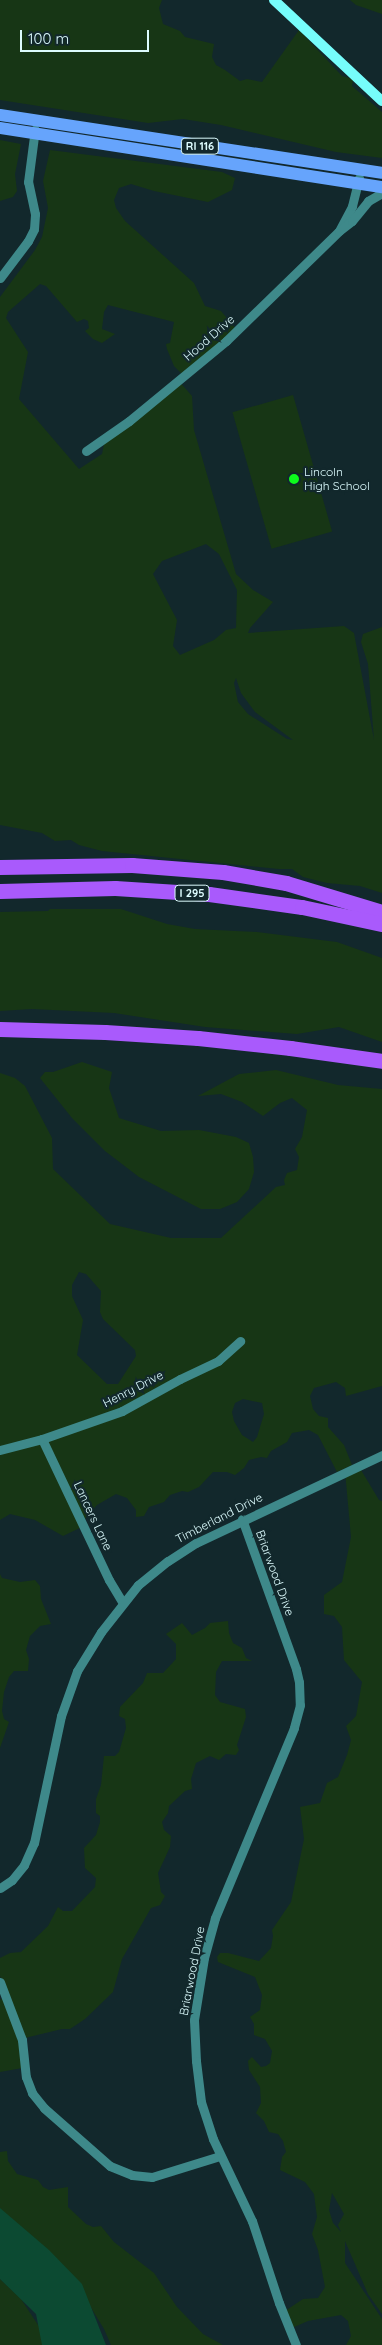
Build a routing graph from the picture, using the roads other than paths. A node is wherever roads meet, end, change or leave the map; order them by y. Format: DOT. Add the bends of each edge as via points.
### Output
graph roads {
  1 [pos="274,0"];
  2 [pos="382,101"];
  3 [pos="0,115"];
  4 [pos="35,127"];
  5 [pos="0,128"];
  6 [pos="364,171"];
  7 [pos="382,174"];
  8 [pos="358,183"];
  9 [pos="382,187"];
  10 [pos="382,193"];
  11 [pos="338,231"];
  12 [pos="0,278"];
  13 [pos="86,451"];
  14 [pos="0,867"];
  15 [pos="0,891"];
  16 [pos="382,912"];
  17 [pos="382,924"];
  18 [pos="0,1029"];
  19 [pos="382,1062"];
  20 [pos="240,1341"];
  21 [pos="42,1439"];
  22 [pos="0,1450"];
  23 [pos="382,1455"];
  24 [pos="242,1519"];
  25 [pos="123,1603"];
  26 [pos="0,1888"];
  27 [pos="0,1982"];
  28 [pos="220,2156"];
  29 [pos="296,2345"];
  1 -- 2 [label="main road"];
  3 -- 4 [label="main road, RI 116"];
  4 -- 5 [label="main road, RI 116"];
  4 -- 6 [label="main road, RI 116"];
  4 -- 8 [label="main road, RI 116"];
  4 -- 12 [label="street" via="28,182 35,214 34,229"];
  6 -- 7 [label="main road, RI 116"];
  6 -- 8 [label="street, Hood Drive"];
  8 -- 9 [label="main road, RI 116"];
  8 -- 11 [label="street, Hood Drive" via="352,206"];
  10 -- 11 [label="street, Hood Drive" via="368,201 352,221"];
  11 -- 13 [label="street, Hood Drive" via="220,346 129,422"];
  14 -- 16 [label="highway" via="132,865 224,872 279,882"];
  15 -- 17 [label="highway, I 295" via="107,888 208,894 302,907"];
  18 -- 19 [label="highway" via="198,1038"];
  20 -- 21 [label="street, Henry Drive" via="218,1361 130,1407"];
  21 -- 22 [label="street, Henry Drive"];
  21 -- 25 [label="street, Lancers Lane"];
  23 -- 24 [label="street, Timberland Drive"];
  24 -- 25 [label="street, Timberland Drive" via="168,1560 138,1585"];
  24 -- 28 [label="street, Briarwood Drive" via="296,1669 300,1705 294,1728 219,1906 200,1982 194,2020 197,2082"];
  25 -- 26 [label="street, Timberland Drive" via="77,1672 61,1716 34,1843 24,1865 12,1880"];
  27 -- 28 [label="street" via="22,2040 26,2077 32,2093 44,2108 110,2166 132,2176 152,2177"];
  28 -- 29 [label="street, Briarwood Drive" via="252,2221"];
}
